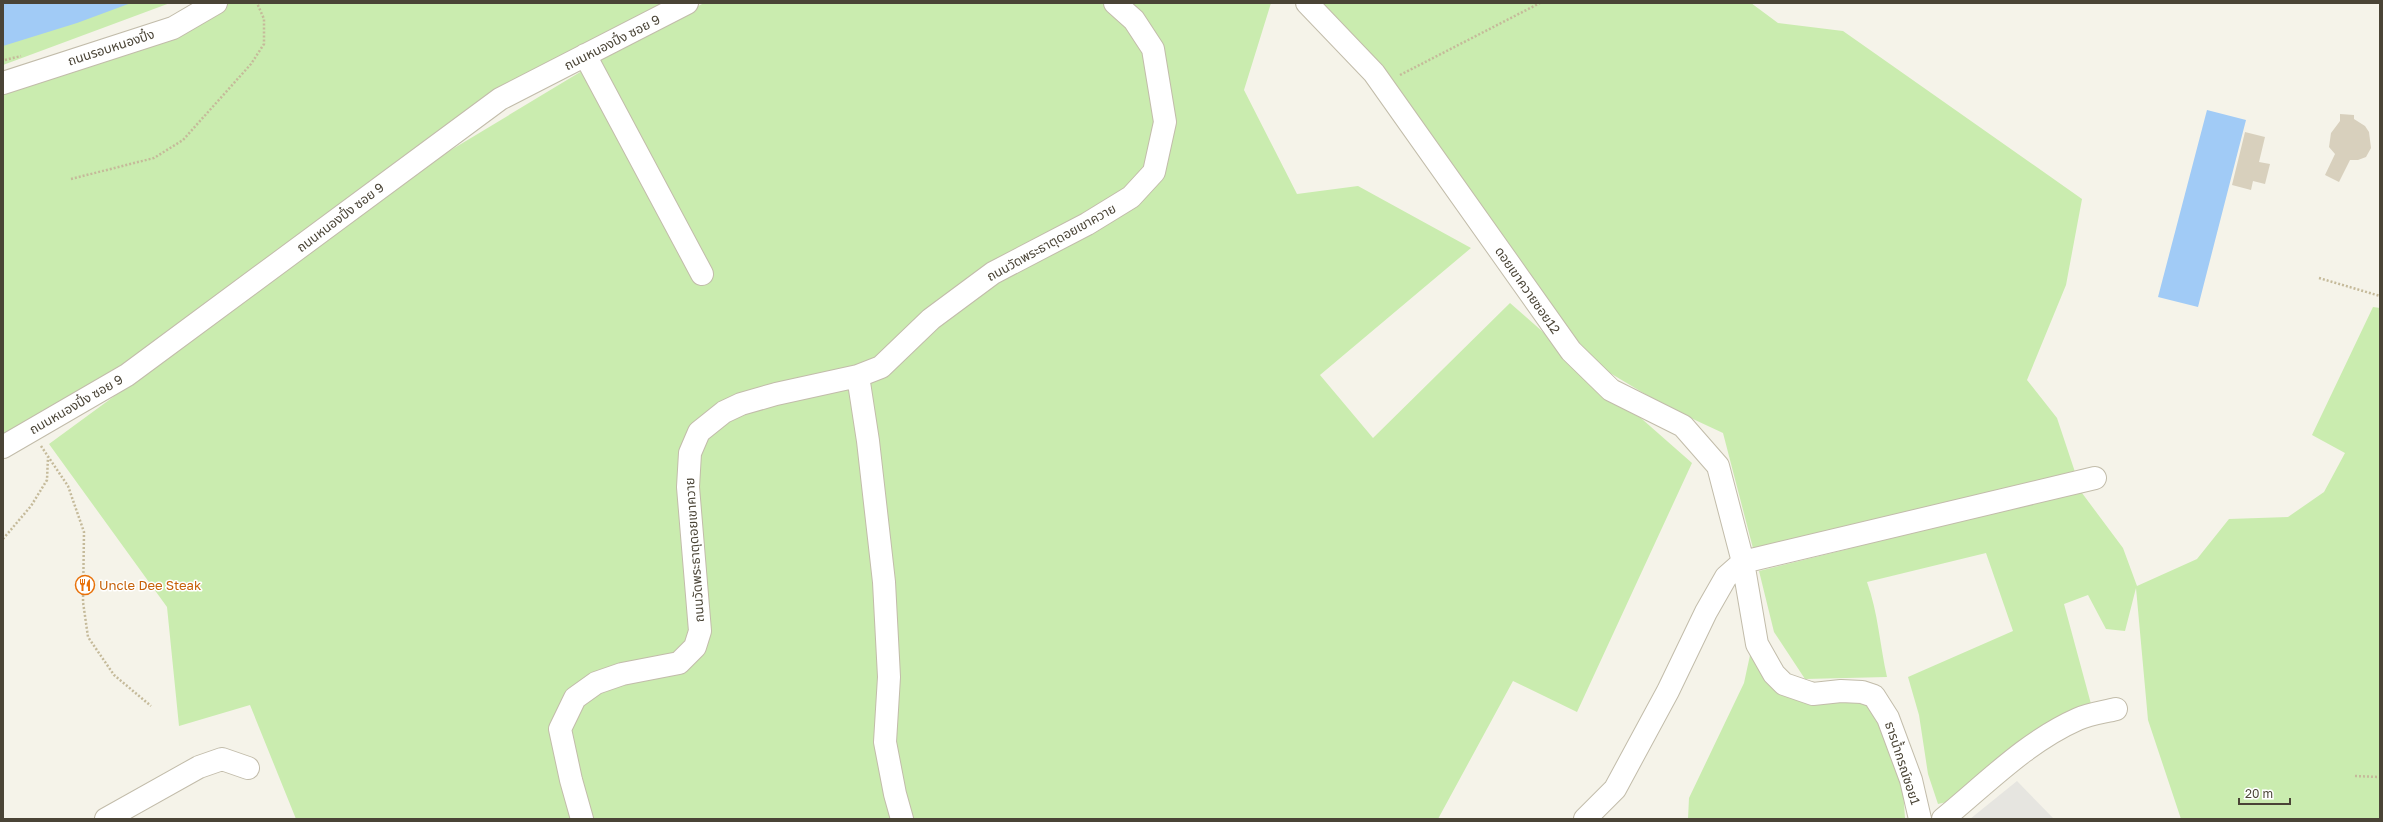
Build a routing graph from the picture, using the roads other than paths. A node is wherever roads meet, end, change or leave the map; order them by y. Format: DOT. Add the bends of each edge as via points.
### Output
graph roads {
  1 [pos="216,3"];
  2 [pos="687,3"];
  3 [pos="1115,3"];
  4 [pos="1307,3"];
  5 [pos="585,55"];
  6 [pos="3,83"];
  7 [pos="702,274"];
  8 [pos="858,376"];
  9 [pos="3,447"];
  10 [pos="2095,478"];
  11 [pos="1743,562"];
  12 [pos="2116,708"];
  13 [pos="248,768"];
  14 [pos="106,819"];
  15 [pos="582,819"];
  16 [pos="902,819"];
  17 [pos="1585,819"];
  18 [pos="1920,819"];
  19 [pos="1943,819"];
  1 -- 6 [label="street, ถนนรอบหนองปึ๋ง" via="173,28"];
  2 -- 5 [label="street, ถนนหนองปึ๋ง ซอย 9"];
  3 -- 8 [label="street, ถนนวัดพระธาตุดอยเขาควาย" via="1134,20 1153,49 1165,122 1154,172 1131,197 1087,224 993,273 931,319 881,367"];
  4 -- 11 [label="street, ดอยเขาควายซอย12" via="1382,84 1570,351 1611,390 1683,426 1718,466"];
  5 -- 7 [label="street"];
  5 -- 9 [label="street, ถนนหนองปึ๋ง ซอย 9" via="500,99 127,375"];
  8 -- 15 [label="street, ถนนวัดพระธาตุดอยเขาควาย" via="741,404 724,412 699,432 690,453 688,487 700,631 697,642 679,663 622,674 596,683 576,698 560,729"];
  8 -- 16 [label="street" via="884,582 889,677 885,742"];
  10 -- 11 [label="street"];
  11 -- 17 [label="street" via="1726,577 1716,594 1615,789"];
  11 -- 18 [label="street, ธารน้ำกรณ์ซอย1" via="1758,644 1774,674 1784,684 1806,692 1855,692 1874,696 1888,718 1911,780"];
  12 -- 19 [label="street" via="2079,718 2044,738 2010,761"];
  13 -- 14 [label="street" via="222,759 199,767"];
}
